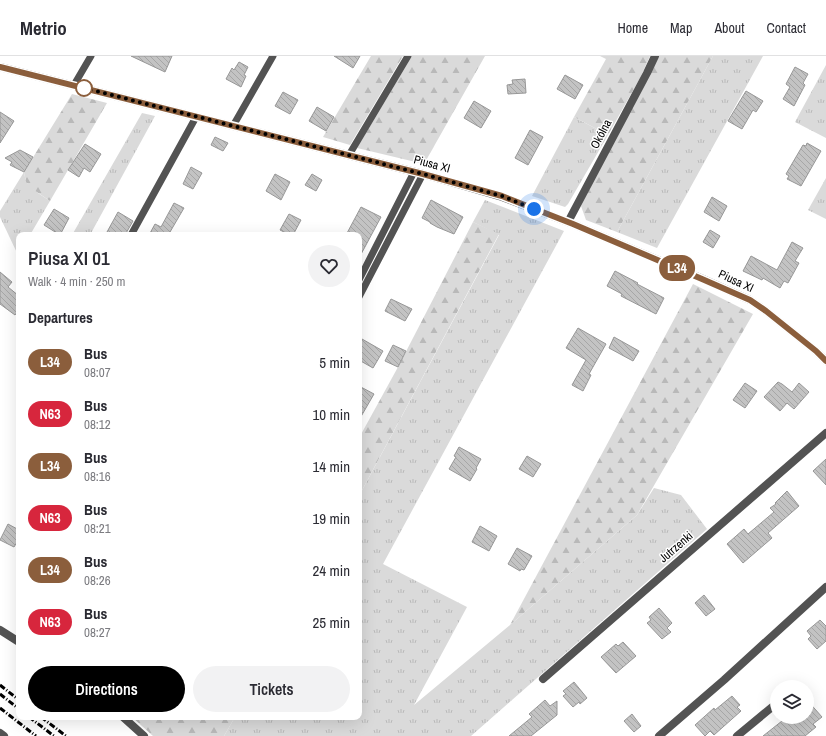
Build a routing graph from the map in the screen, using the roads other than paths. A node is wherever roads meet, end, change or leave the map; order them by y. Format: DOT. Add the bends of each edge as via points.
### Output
graph roads {
  1 [pos="92,56"];
  2 [pos="273,56"];
  3 [pos="408,56"];
  4 [pos="655,56"];
  5 [pos="0,67"];
  6 [pos="74,85"];
  7 [pos="196,117"];
  8 [pos="233,126"];
  9 [pos="349,155"];
  10 [pos="414,172"];
  11 [pos="423,174"];
  12 [pos="568,222"];
  13 [pos="133,232"];
  14 [pos="362,274"];
  15 [pos="362,291"];
  16 [pos="826,361"];
  17 [pos="826,433"];
  18 [pos="826,587"];
  19 [pos="0,630"];
  20 [pos="16,640"];
  21 [pos="543,679"];
  22 [pos="770,709"];
  23 [pos="126,720"];
  24 [pos="0,733"];
  25 [pos="4,736"];
  26 [pos="144,736"];
  27 [pos="659,736"];
  28 [pos="737,736"];
  1 -- 6 [label="lane"];
  2 -- 8 [label="lane"];
  3 -- 9 [label="lane"];
  4 -- 12 [label="street, Okólna"];
  5 -- 6 [label="street, Piusa XI"];
  6 -- 7 [label="street, Piusa XI"];
  7 -- 8 [label="street, Piusa XI"];
  7 -- 13 [label="lane"];
  8 -- 9 [label="street, Piusa XI"];
  9 -- 10 [label="street, Piusa XI"];
  10 -- 11 [label="street, Piusa XI"];
  10 -- 14 [label="lane"];
  11 -- 12 [label="street, Piusa XI" via="502,196"];
  11 -- 15 [label="lane"];
  12 -- 16 [label="street, Piusa XI" via="750,300"];
  17 -- 21 [label="street, Jutrzenki"];
  18 -- 27 [label="street"];
  19 -- 20 [label="street"];
  22 -- 28 [label="street"];
  23 -- 26 [label="street"];
  24 -- 25 [label="street"];
}
